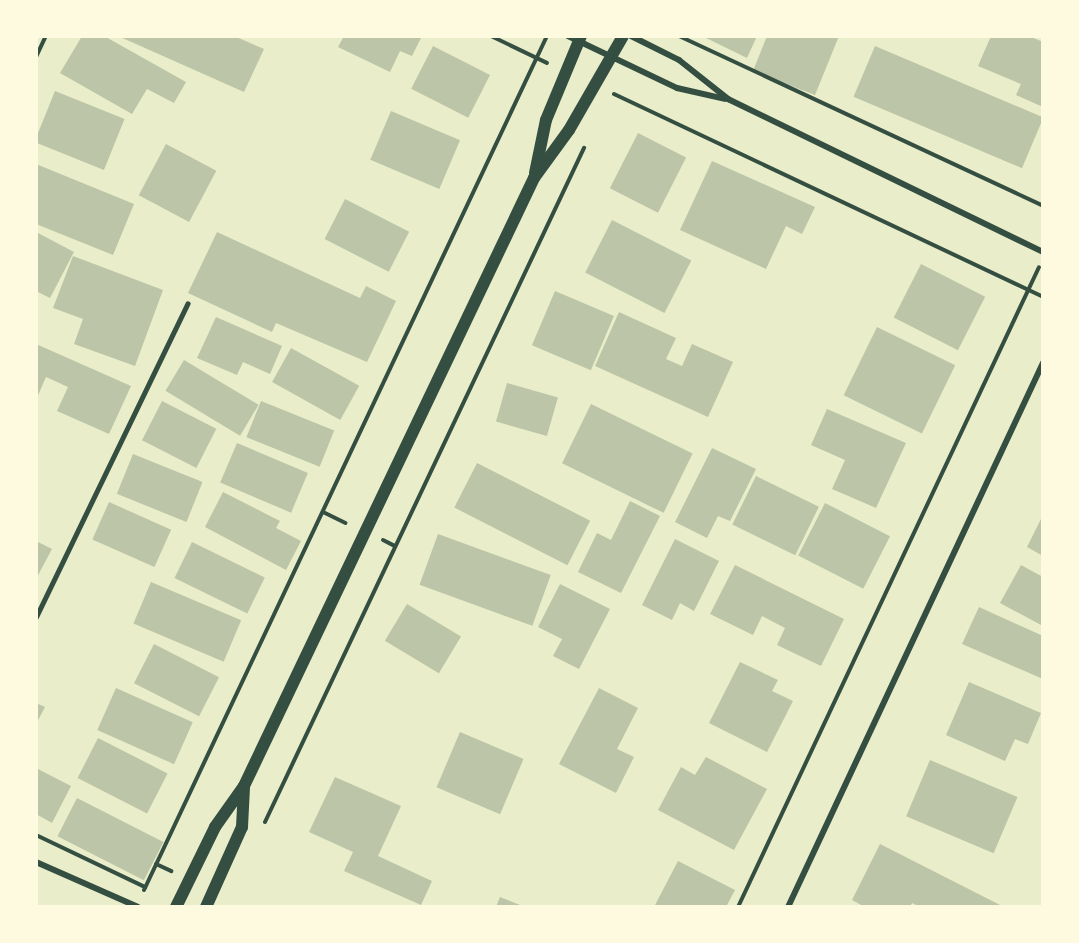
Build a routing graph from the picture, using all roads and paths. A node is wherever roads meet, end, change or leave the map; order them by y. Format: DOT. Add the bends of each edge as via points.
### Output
graph roads {
  1 [pos="46,36"];
  2 [pos="491,36"];
  3 [pos="547,36"];
  4 [pos="623,36"];
  5 [pos="631,36"];
  6 [pos="679,36"];
  7 [pos="576,38"];
  8 [pos="612,54"];
  9 [pos="36,57"];
  10 [pos="537,58"];
  11 [pos="625,62"];
  12 [pos="566,71"];
  13 [pos="610,93"];
  14 [pos="728,99"];
  15 [pos="605,104"];
  16 [pos="585,147"];
  17 [pos="534,178"];
  18 [pos="1043,206"];
  19 [pos="1043,252"];
  20 [pos="1043,260"];
  21 [pos="1028,290"];
  22 [pos="1043,297"];
  23 [pos="187,304"];
  24 [pos="1043,363"];
  25 [pos="36,617"];
  26 [pos="244,786"];
  27 [pos="264,824"];
  28 [pos="36,835"];
  29 [pos="36,862"];
  30 [pos="145,887"];
  31 [pos="137,907"];
  32 [pos="176,907"];
  33 [pos="206,907"];
  34 [pos="738,907"];
  35 [pos="788,907"];
  1 -- 9 [label="path"];
  2 -- 10 [label="path"];
  3 -- 10 [label="path"];
  4 -- 8 [label="main road"];
  5 -- 14 [label="street" via="680,60"];
  6 -- 18 [label="path"];
  7 -- 8 [label="street"];
  7 -- 12 [label="main road"];
  8 -- 11 [label="street"];
  8 -- 17 [label="main road" via="569,130"];
  10 -- 12 [label="path"];
  10 -- 30 [label="path"];
  11 -- 13 [label="path"];
  11 -- 14 [label="street" via="677,88"];
  12 -- 17 [label="main road" via="546,120"];
  13 -- 15 [label="path"];
  13 -- 21 [label="path"];
  14 -- 19 [label="street"];
  16 -- 27 [label="path"];
  17 -- 26 [label="main road"];
  20 -- 21 [label="path"];
  21 -- 22 [label="path"];
  21 -- 34 [label="path"];
  23 -- 25 [label="lane"];
  24 -- 35 [label="street"];
  26 -- 32 [label="main road" via="215,827"];
  26 -- 33 [label="main road" via="242,827"];
  28 -- 30 [label="path"];
  29 -- 31 [label="street"];
  30 -- 31 [label="path"];
}
